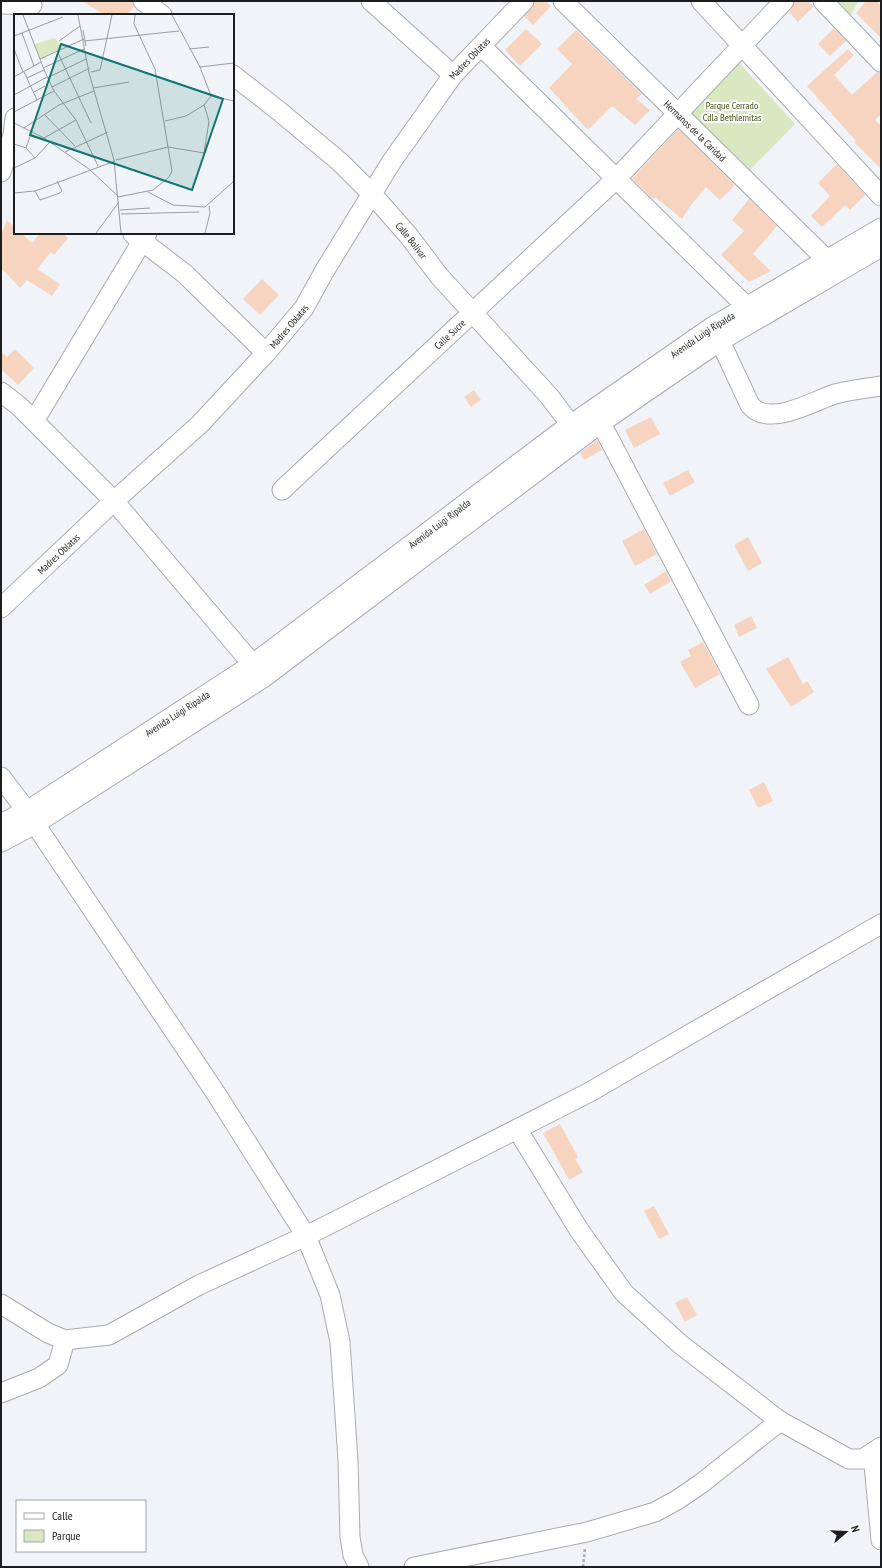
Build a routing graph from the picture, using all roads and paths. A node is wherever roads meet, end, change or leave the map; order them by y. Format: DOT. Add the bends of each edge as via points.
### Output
graph roads {
  1 [pos="143,1"];
  2 [pos="372,1"];
  3 [pos="524,1"];
  4 [pos="563,1"];
  5 [pos="701,1"];
  6 [pos="784,1"];
  7 [pos="823,1"];
  8 [pos="1,4"];
  9 [pos="32,7"];
  10 [pos="161,14"];
  11 [pos="481,46"];
  12 [pos="742,46"];
  13 [pos="881,62"];
  14 [pos="453,75"];
  15 [pos="234,76"];
  16 [pos="678,114"];
  17 [pos="14,130"];
  18 [pos="1,172"];
  19 [pos="617,178"];
  20 [pos="372,194"];
  21 [pos="881,196"];
  22 [pos="881,228"];
  23 [pos="140,236"];
  24 [pos="881,247"];
  25 [pos="827,260"];
  26 [pos="473,312"];
  27 [pos="751,314"];
  28 [pos="720,341"];
  29 [pos="266,353"];
  30 [pos="881,386"];
  31 [pos="1,392"];
  32 [pos="598,416"];
  33 [pos="34,421"];
  34 [pos="571,425"];
  35 [pos="282,490"];
  36 [pos="114,501"];
  37 [pos="1,608"];
  38 [pos="258,671"];
  39 [pos="749,705"];
  40 [pos="1,777"];
  41 [pos="31,817"];
  42 [pos="1,824"];
  43 [pos="1,842"];
  44 [pos="881,924"];
  45 [pos="516,1129"];
  46 [pos="306,1236"];
  47 [pos="1,1304"];
  48 [pos="65,1340"];
  49 [pos="1,1393"];
  50 [pos="780,1421"];
  51 [pos="877,1450"];
  52 [pos="881,1540"];
  53 [pos="359,1567"];
  54 [pos="414,1567"];
  1 -- 10 [label="street"];
  2 -- 14 [label="street"];
  3 -- 11 [label="street, Madres Oblatas"];
  4 -- 16 [label="street, Hermanos de la Caridad"];
  5 -- 12 [label="street"];
  6 -- 12 [label="street, Calle Sucre"];
  7 -- 13 [label="street"];
  8 -- 9 [label="street"];
  11 -- 14 [label="street, Madres Oblatas"];
  11 -- 19 [label="street"];
  12 -- 16 [label="street, Calle Sucre"];
  12 -- 21 [label="street"];
  14 -- 20 [label="street, Madres Oblatas" via="392,161"];
  15 -- 20 [label="street, Calle Bolívar" via="340,162"];
  16 -- 19 [label="street, Calle Sucre"];
  16 -- 25 [label="street, Hermanos de la Caridad"];
  17 -- 18 [label="street"];
  19 -- 26 [label="street, Calle Sucre"];
  19 -- 27 [label="street"];
  20 -- 26 [label="street, Calle Bolívar" via="440,277"];
  20 -- 29 [label="street, Madres Oblatas" via="304,308"];
  22 -- 25 [label="street, Avenida Luigi Ripalda"];
  23 -- 29 [label="street" via="185,274"];
  23 -- 33 [label="street"];
  24 -- 27 [label="street, Avenida Luigi Ripalda"];
  25 -- 27 [label="street, Avenida Luigi Ripalda"];
  26 -- 34 [label="street, Calle Bolívar" via="549,396"];
  26 -- 35 [label="street, Calle Sucre"];
  27 -- 28 [label="street, Avenida Luigi Ripalda"];
  27 -- 32 [label="street, Avenida Luigi Ripalda" via="712,327"];
  28 -- 30 [label="street" via="750,405 758,412 783,414 836,394"];
  28 -- 32 [label="street, Avenida Luigi Ripalda"];
  29 -- 36 [label="street, Madres Oblatas" via="200,424"];
  31 -- 33 [label="street"];
  32 -- 34 [label="street, Avenida Luigi Ripalda"];
  32 -- 38 [label="street, Avenida Luigi Ripalda"];
  32 -- 39 [label="street"];
  33 -- 36 [label="street"];
  34 -- 38 [label="street, Avenida Luigi Ripalda"];
  36 -- 37 [label="street, Madres Oblatas"];
  36 -- 38 [label="street"];
  38 -- 41 [label="street, Avenida Luigi Ripalda"];
  40 -- 41 [label="street"];
  41 -- 42 [label="street, Avenida Luigi Ripalda"];
  41 -- 43 [label="street, Avenida Luigi Ripalda"];
  41 -- 46 [label="street" via="216,1092"];
  44 -- 45 [label="street" via="588,1093"];
  45 -- 46 [label="street"];
  45 -- 50 [label="street" via="579,1230 624,1293 680,1344"];
  46 -- 48 [label="street" via="199,1286 109,1336"];
  46 -- 53 [label="street" via="330,1295 340,1342 350,1537 353,1555"];
  47 -- 48 [label="street" via="48,1333"];
  48 -- 49 [label="street" via="58,1365 39,1378"];
  50 -- 51 [label="street" via="849,1459 862,1459"];
  50 -- 54 [label="street" via="702,1483 655,1512 587,1532"];
  51 -- 52 [label="street"];
}
